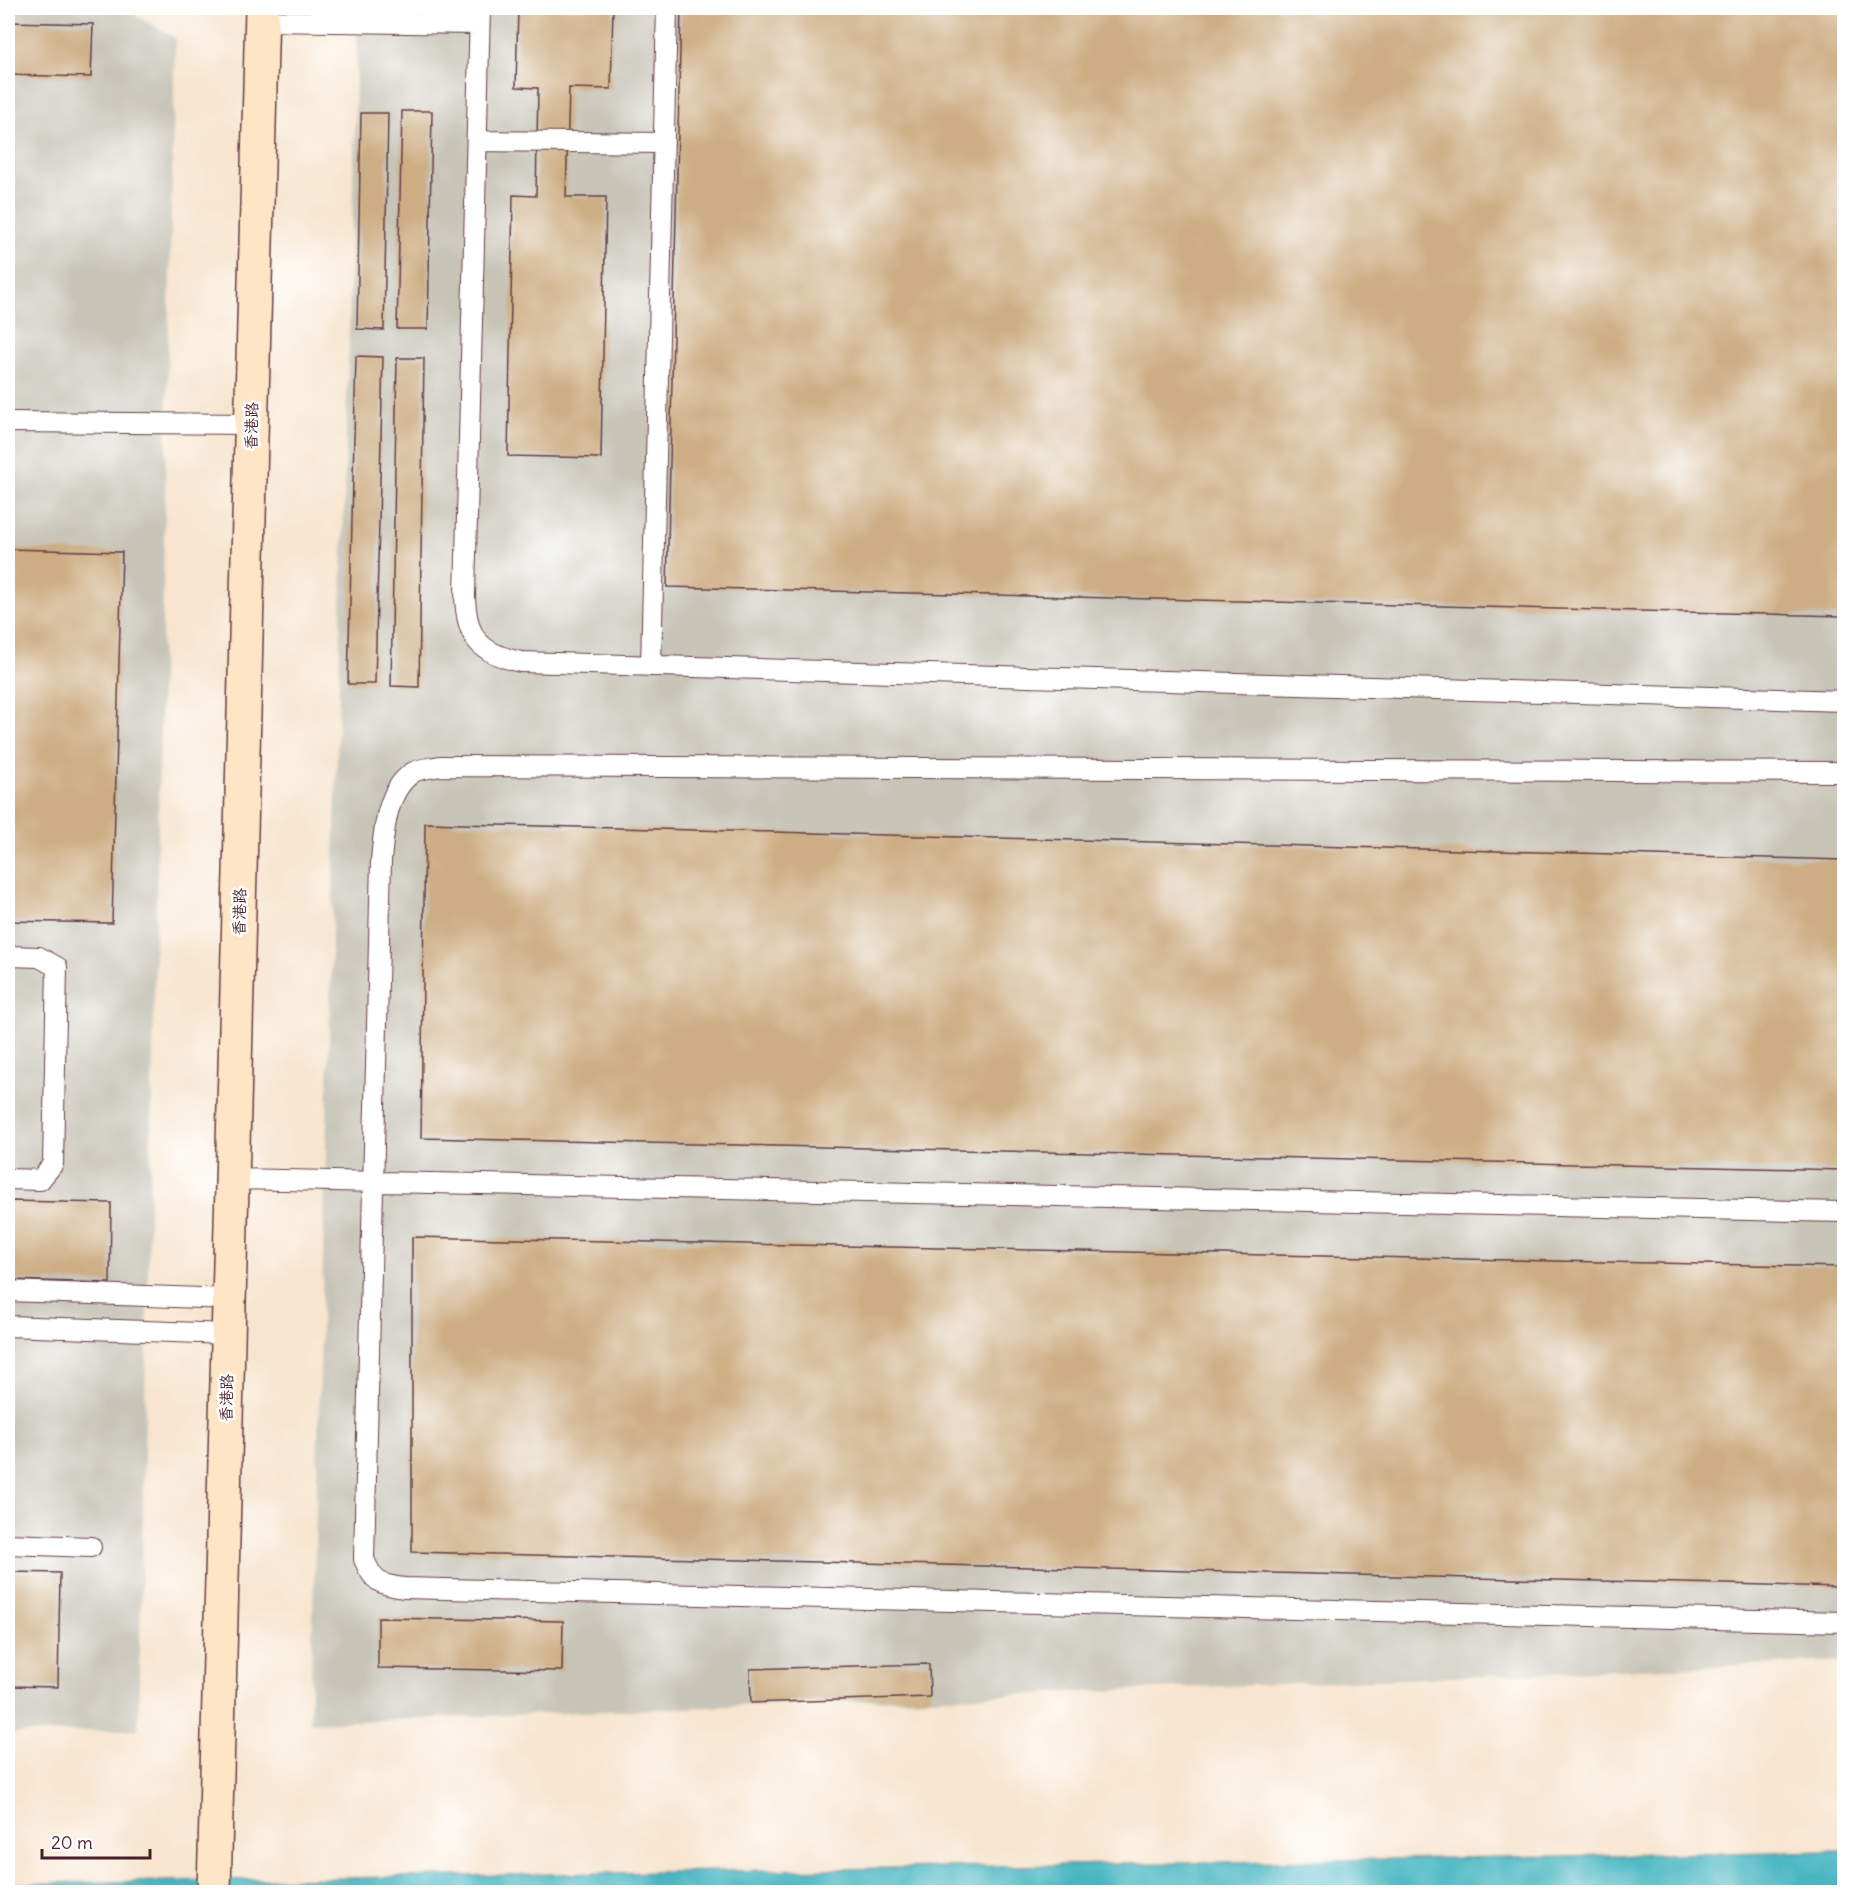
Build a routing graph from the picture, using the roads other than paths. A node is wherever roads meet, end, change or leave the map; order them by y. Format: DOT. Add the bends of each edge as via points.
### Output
graph roads {
  1 [pos="667,8"];
  2 [pos="262,14"];
  3 [pos="480,16"];
  4 [pos="477,141"];
  5 [pos="664,143"];
  6 [pos="8,422"];
  7 [pos="251,424"];
  8 [pos="651,666"];
  9 [pos="1845,701"];
  10 [pos="1845,772"];
  11 [pos="8,956"];
  12 [pos="8,1179"];
  13 [pos="232,1179"];
  14 [pos="371,1182"];
  15 [pos="1845,1212"];
  16 [pos="8,1291"];
  17 [pos="229,1299"];
  18 [pos="8,1326"];
  19 [pos="228,1334"];
  20 [pos="8,1544"];
  21 [pos="91,1547"];
  22 [pos="1845,1623"];
  23 [pos="214,1893"];
  1 -- 5 [label="lane"];
  2 -- 3 [label="lane"];
  2 -- 7 [label="street, 香港路"];
  3 -- 4 [label="lane"];
  4 -- 5 [label="lane"];
  4 -- 8 [label="lane" via="465,595 471,632 489,652 521,662"];
  5 -- 8 [label="lane"];
  6 -- 7 [label="lane"];
  7 -- 13 [label="street, 香港路"];
  8 -- 9 [label="lane"];
  10 -- 14 [label="lane" via="440,766 413,772 396,791 386,821 381,860"];
  11 -- 12 [label="lane" via="39,957 57,967 53,1164 40,1180"];
  13 -- 14 [label="lane"];
  13 -- 17 [label="street, 香港路"];
  14 -- 15 [label="lane"];
  14 -- 22 [label="lane" via="364,1559 370,1576 386,1585"];
  16 -- 17 [label="lane"];
  17 -- 19 [label="street, 香港路"];
  18 -- 19 [label="lane"];
  19 -- 23 [label="street, 香港路"];
  20 -- 21 [label="lane"];
}
